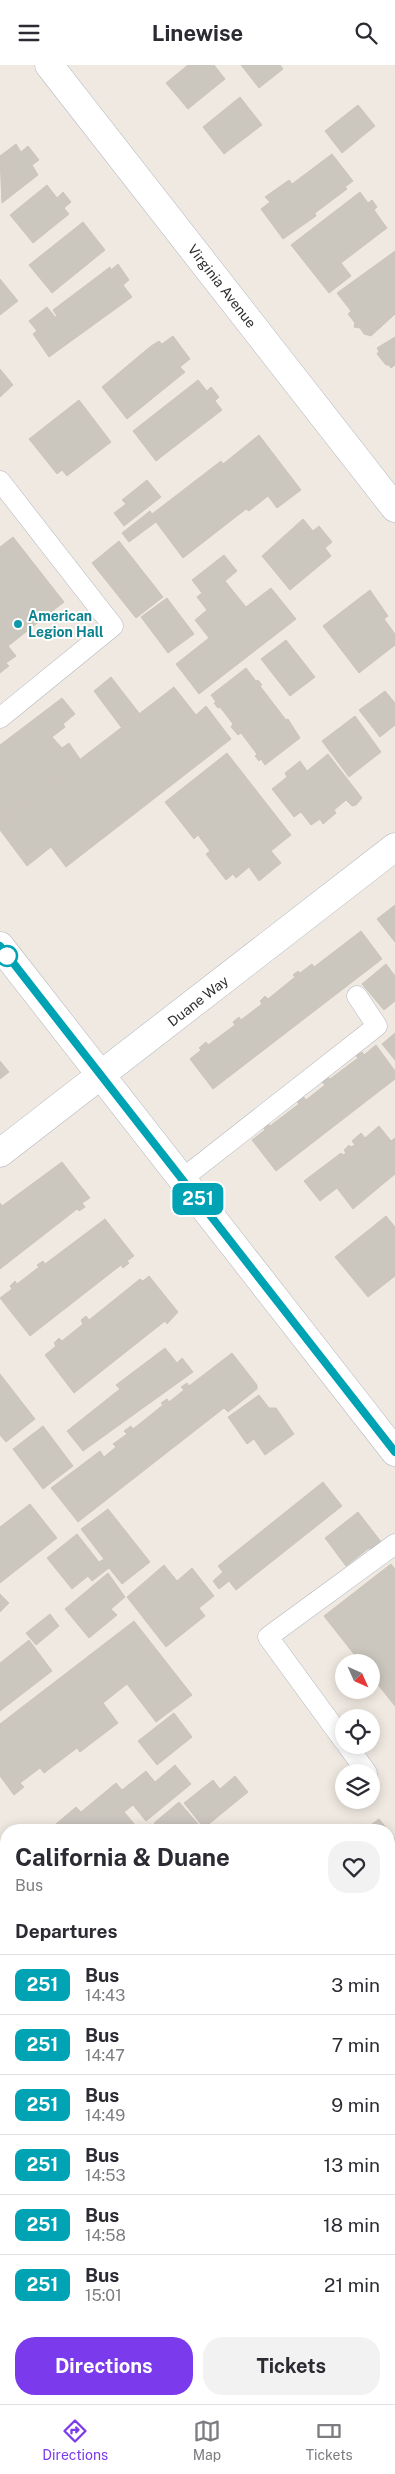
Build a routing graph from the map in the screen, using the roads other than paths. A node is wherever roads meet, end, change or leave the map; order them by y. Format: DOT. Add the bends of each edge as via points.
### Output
graph roads {
  1 [pos="49,65"];
  2 [pos="0,481"];
  3 [pos="395,508"];
  4 [pos="0,718"];
  5 [pos="395,847"];
  6 [pos="0,947"];
  7 [pos="357,996"];
  8 [pos="101,1076"];
  9 [pos="0,1153"];
  10 [pos="182,1179"];
  11 [pos="395,1452"];
  12 [pos="395,1543"];
  13 [pos="335,1729"];
  1 -- 3 [label="street, Virginia Avenue"];
  2 -- 4 [label="lane" via="113,626"];
  5 -- 8 [label="street, Duane Way"];
  6 -- 8 [label="street"];
  7 -- 10 [label="lane" via="377,1026"];
  8 -- 9 [label="street, Duane Way"];
  8 -- 10 [label="street"];
  10 -- 11 [label="street"];
  12 -- 13 [label="lane" via="268,1637"];
}
